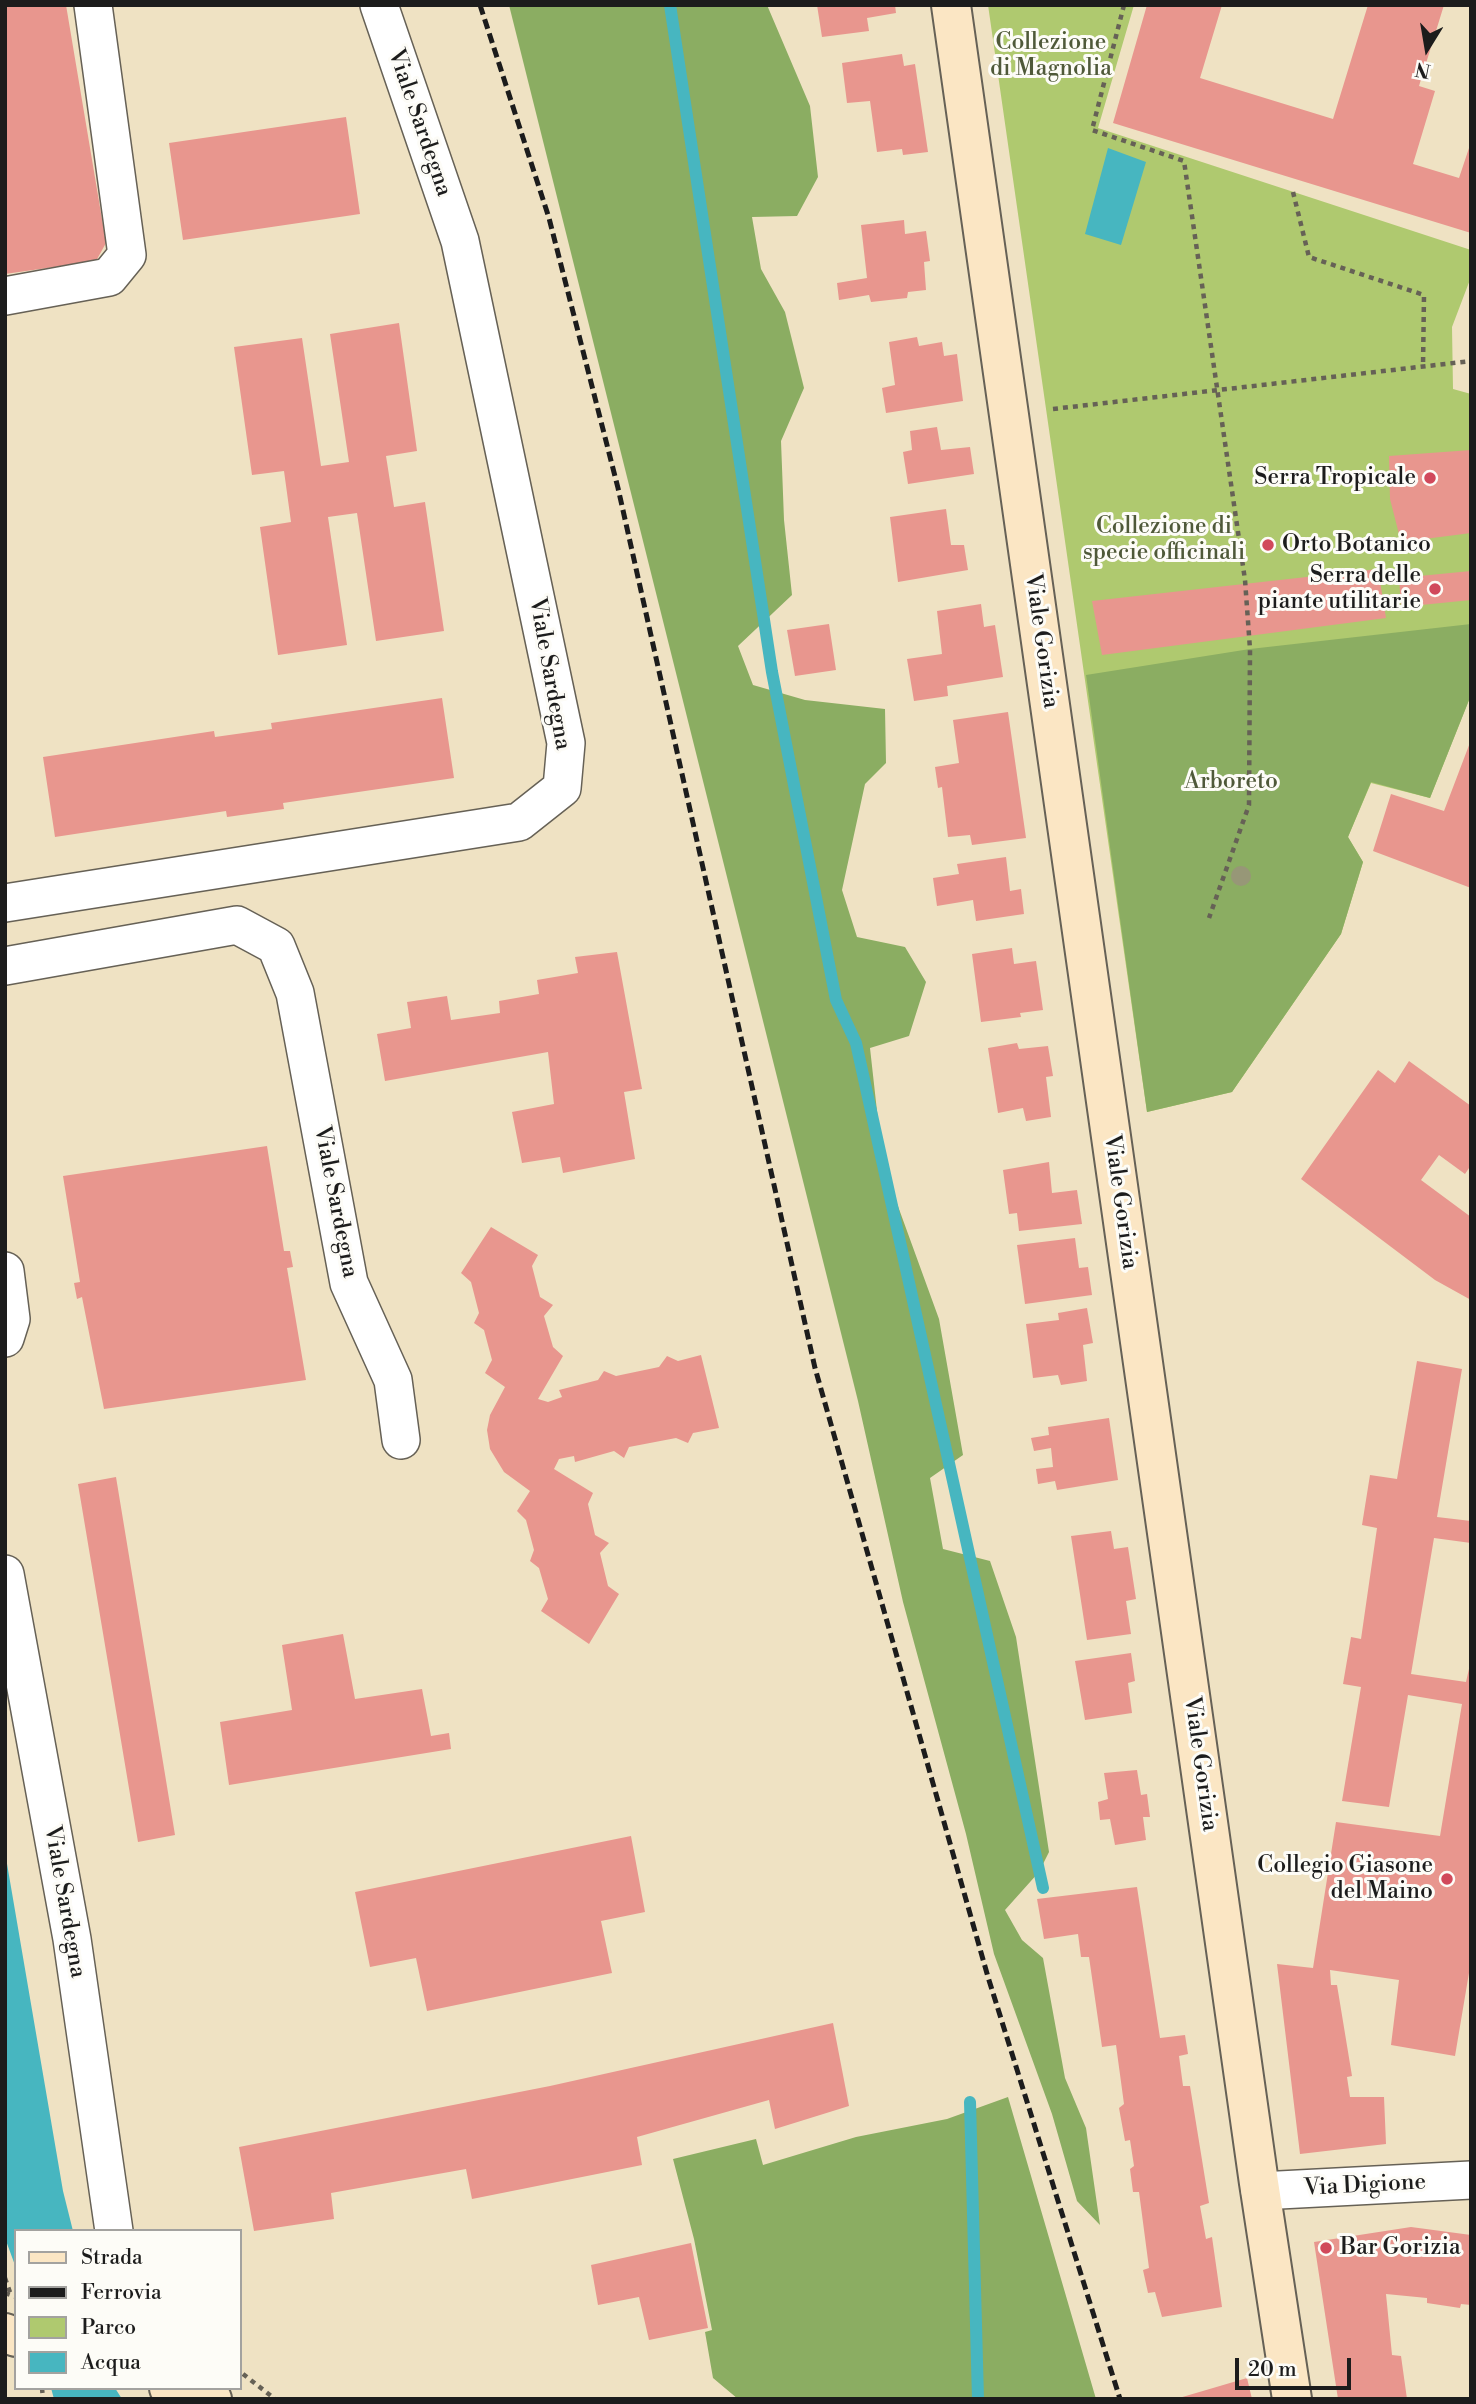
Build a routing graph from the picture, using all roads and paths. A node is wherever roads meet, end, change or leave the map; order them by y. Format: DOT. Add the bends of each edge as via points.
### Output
graph roads {
  1 [pos="93,5"];
  2 [pos="379,5"];
  3 [pos="951,5"];
  4 [pos="1124,5"];
  5 [pos="1293,192"];
  6 [pos="5,296"];
  7 [pos="1471,361"];
  8 [pos="1423,367"];
  9 [pos="1217,389"];
  10 [pos="1053,409"];
  11 [pos="5,904"];
  12 [pos="1209,918"];
  13 [pos="5,966"];
  14 [pos="5,1271"];
  15 [pos="5,1338"];
  16 [pos="401,1440"];
  17 [pos="5,1574"];
  18 [pos="1471,2180"];
  19 [pos="1260,2191"];
  20 [pos="114,2229"];
  21 [pos="242,2373"];
  22 [pos="181,2390"];
  23 [pos="212,2399"];
  24 [pos="275,2399"];
  25 [pos="1292,2399"];
  1 -- 6 [label="street" via="128,255 109,277"];
  2 -- 11 [label="street, Viale Sardegna" via="460,241 566,743 562,788 519,822"];
  3 -- 19 [label="street, Viale Gorizia"];
  4 -- 9 [label="path" via="1091,130 1184,161"];
  5 -- 8 [label="path" via="1309,257 1424,295"];
  7 -- 8 [label="path"];
  8 -- 9 [label="path"];
  9 -- 10 [label="path"];
  9 -- 12 [label="path" via="1245,580 1252,720 1249,805"];
  13 -- 16 [label="street, Viale Sardegna" via="237,925 276,946 295,993 349,1283 393,1380"];
  14 -- 15 [label="street" via="11,1319"];
  17 -- 20 [label="street, Viale Sardegna" via="72,1939"];
  18 -- 19 [label="street, Via Digione"];
  19 -- 25 [label="street, Viale Gorizia"];
  21 -- 24 [label="path"];
  22 -- 23 [label="street"];
}
